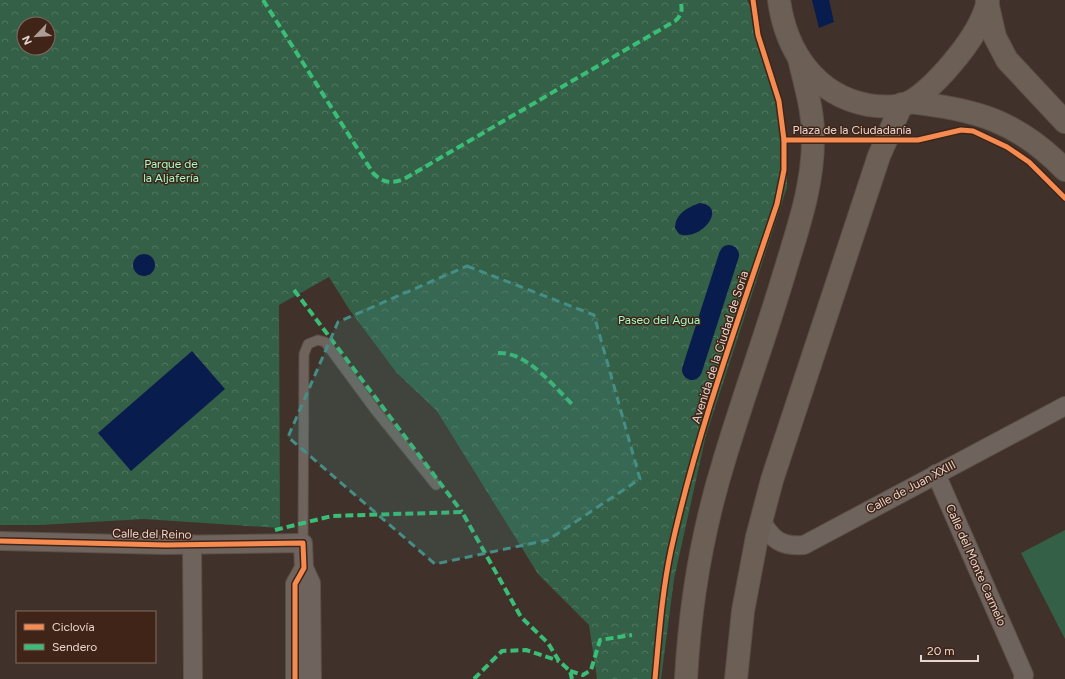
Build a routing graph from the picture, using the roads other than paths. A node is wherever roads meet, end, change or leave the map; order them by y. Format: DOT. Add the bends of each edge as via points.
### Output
graph roads {
  1 [pos="778,0"];
  2 [pos="987,1"];
  3 [pos="799,58"];
  4 [pos="906,103"];
  5 [pos="1065,122"];
  6 [pos="1065,170"];
  7 [pos="1065,406"];
  8 [pos="936,474"];
  9 [pos="436,485"];
  10 [pos="762,521"];
  11 [pos="0,541"];
  12 [pos="303,543"];
  13 [pos="192,544"];
  14 [pos="304,568"];
  15 [pos="194,679"];
  16 [pos="295,679"];
  17 [pos="312,679"];
  18 [pos="686,679"];
  19 [pos="736,679"];
  20 [pos="1023,679"];
  1 -- 3 [label="main road, Plaza de la Ciudadanía" via="783,23"];
  2 -- 4 [label="main road" via="964,49 940,76"];
  2 -- 5 [label="main road" via="995,37 1007,60"];
  3 -- 4 [label="main road, Plaza de la Ciudadanía" via="818,82 838,95 874,106"];
  3 -- 18 [label="main road" via="808,94 813,132 808,194 712,507 694,594"];
  4 -- 6 [label="main road, Plaza de la Ciudadanía" via="957,109 998,120 1035,143"];
  4 -- 10 [label="main road" via="878,156 772,480"];
  7 -- 8 [label="street, Calle de Juan XXIII"];
  8 -- 10 [label="street, Calle de Juan XXIII" via="804,545 790,545 776,540"];
  8 -- 20 [label="street, Calle del Monte Carmelo" via="1024,675"];
  9 -- 12 [label="lane" via="376,411 325,342 318,340 308,344 304,354"];
  10 -- 19 [label="main road" via="743,611"];
  11 -- 13 [label="street, Calle del Reino"];
  12 -- 13 [label="street, Calle del Reino"];
  12 -- 14 [label="street"];
  13 -- 15 [label="street"];
  14 -- 16 [label="street" via="295,584"];
  14 -- 17 [label="street" via="311,583"];
}
